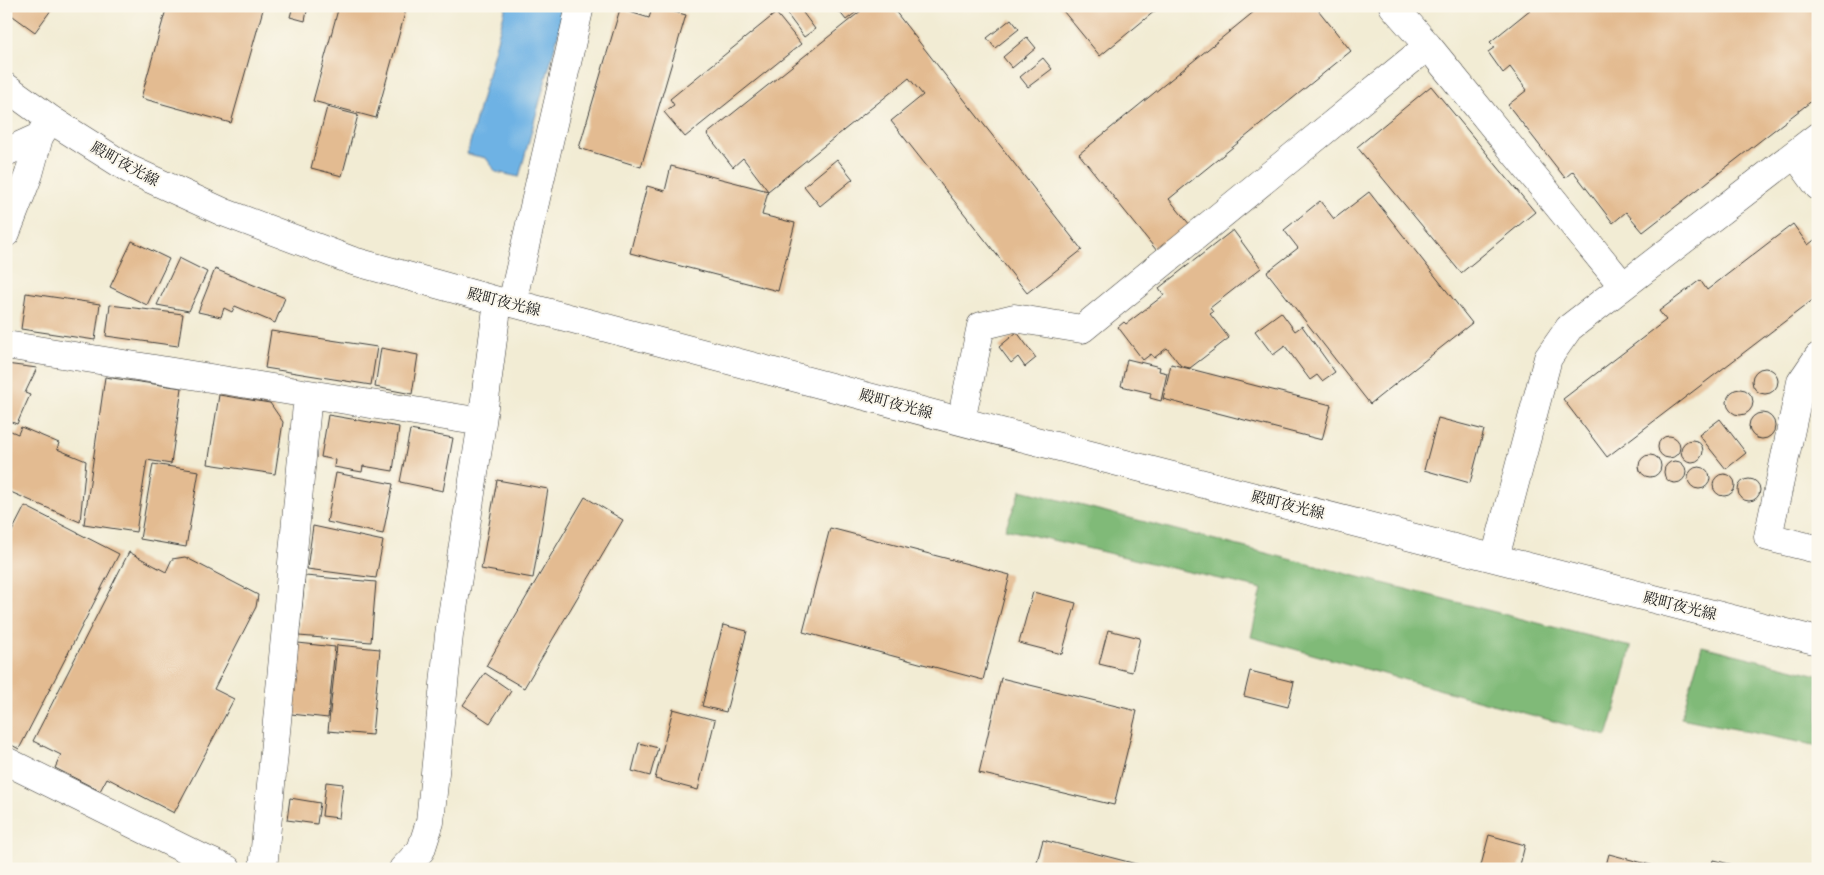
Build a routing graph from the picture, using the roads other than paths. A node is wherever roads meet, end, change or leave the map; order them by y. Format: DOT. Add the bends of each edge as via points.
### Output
graph roads {
  1 [pos="580,6"];
  2 [pos="1393,6"];
  3 [pos="1428,46"];
  4 [pos="6,87"];
  5 [pos="45,128"];
  6 [pos="1818,136"];
  7 [pos="6,152"];
  8 [pos="1795,154"];
  9 [pos="1818,186"];
  10 [pos="6,233"];
  11 [pos="1623,286"];
  12 [pos="505,302"];
  13 [pos="6,345"];
  14 [pos="1818,357"];
  15 [pos="308,394"];
  16 [pos="961,421"];
  17 [pos="482,422"];
  18 [pos="1818,548"];
  19 [pos="1495,558"];
  20 [pos="1818,641"];
  21 [pos="6,761"];
  22 [pos="227,869"];
  23 [pos="263,869"];
  24 [pos="403,869"];
  1 -- 12 [label="street"];
  2 -- 3 [label="street"];
  3 -- 11 [label="street"];
  3 -- 16 [label="street" via="1082,329 1014,318 981,326"];
  4 -- 5 [label="street, 殿町夜光線"];
  5 -- 7 [label="street"];
  5 -- 10 [label="street"];
  5 -- 12 [label="street, 殿町夜光線" via="223,212 354,261"];
  6 -- 8 [label="street"];
  8 -- 9 [label="street"];
  8 -- 11 [label="street"];
  11 -- 19 [label="street" via="1569,328 1548,358"];
  12 -- 16 [label="street, 殿町夜光線"];
  12 -- 17 [label="street"];
  13 -- 15 [label="street"];
  14 -- 18 [label="street" via="1801,382 1768,538"];
  15 -- 17 [label="street"];
  15 -- 23 [label="street"];
  16 -- 19 [label="street, 殿町夜光線"];
  17 -- 24 [label="street" via="449,635 430,822 421,850"];
  19 -- 20 [label="street, 殿町夜光線"];
  21 -- 22 [label="street"];
}
